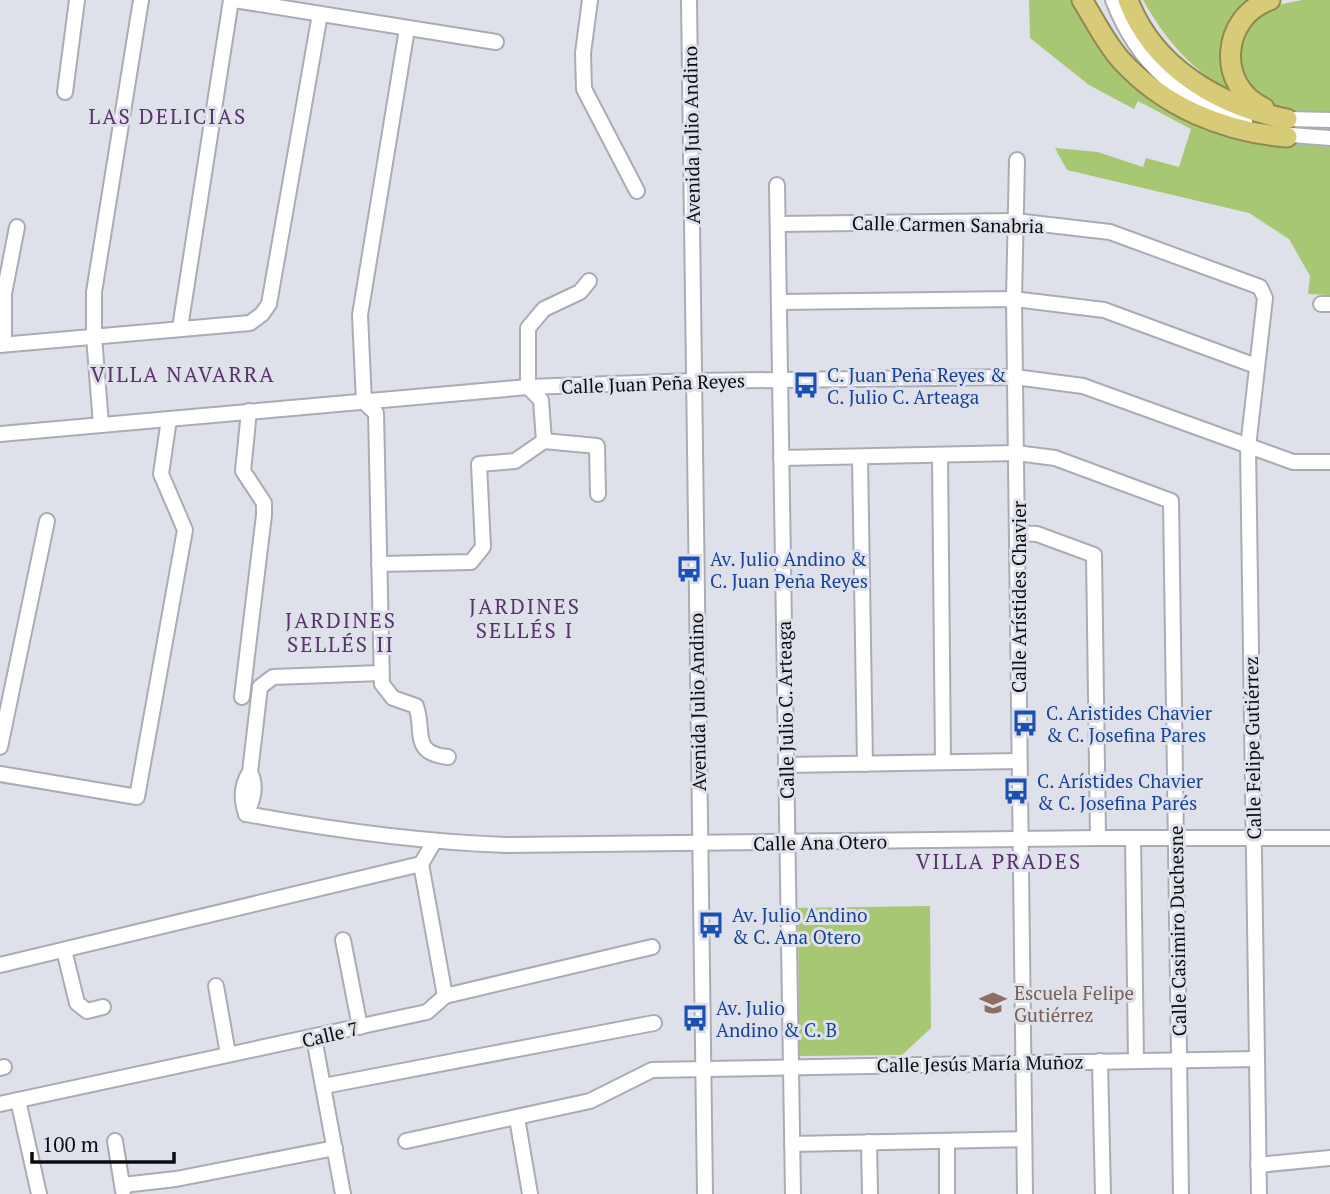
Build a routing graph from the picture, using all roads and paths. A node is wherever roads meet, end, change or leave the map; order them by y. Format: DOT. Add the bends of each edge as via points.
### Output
graph roads {
  1 [pos="77,0"];
  2 [pos="141,0"];
  3 [pos="232,0"];
  4 [pos="590,0"];
  5 [pos="689,0"];
  6 [pos="1082,0"];
  7 [pos="1113,0"];
  8 [pos="1128,0"];
  9 [pos="1270,0"];
  10 [pos="320,14"];
  11 [pos="407,29"];
  12 [pos="496,42"];
  13 [pos="65,92"];
  14 [pos="1330,120"];
  15 [pos="1287,128"];
  16 [pos="1330,138"];
  17 [pos="1017,160"];
  18 [pos="778,185"];
  19 [pos="637,191"];
  20 [pos="1015,221"];
  21 [pos="778,225"];
  22 [pos="17,227"];
  23 [pos="589,281"];
  24 [pos="1014,299"];
  25 [pos="779,302"];
  26 [pos="1265,302"];
  27 [pos="180,328"];
  28 [pos="94,336"];
  29 [pos="2,344"];
  30 [pos="1256,366"];
  31 [pos="1015,377"];
  32 [pos="780,380"];
  33 [pos="693,381"];
  34 [pos="528,387"];
  35 [pos="364,402"];
  36 [pos="249,411"];
  37 [pos="169,419"];
  38 [pos="101,425"];
  39 [pos="0,434"];
  40 [pos="544,442"];
  41 [pos="1248,447"];
  42 [pos="1016,453"];
  43 [pos="940,456"];
  44 [pos="860,457"];
  45 [pos="781,458"];
  46 [pos="1330,462"];
  47 [pos="598,494"];
  48 [pos="47,521"];
  49 [pos="1017,533"];
  50 [pos="379,564"];
  51 [pos="381,673"];
  52 [pos="242,697"];
  53 [pos="0,747"];
  54 [pos="448,757"];
  55 [pos="1019,761"];
  56 [pos="943,762"];
  57 [pos="865,764"];
  58 [pos="786,765"];
  59 [pos="0,774"];
  60 [pos="1253,836"];
  61 [pos="1175,837"];
  62 [pos="1098,838"];
  63 [pos="1133,838"];
  64 [pos="1330,838"];
  65 [pos="1020,839"];
  66 [pos="434,842"];
  67 [pos="786,842"];
  68 [pos="699,844"];
  69 [pos="421,863"];
  70 [pos="343,940"];
  71 [pos="652,947"];
  72 [pos="64,950"];
  73 [pos="0,965"];
  74 [pos="216,986"];
  75 [pos="445,996"];
  76 [pos="103,1007"];
  77 [pos="654,1023"];
  78 [pos="360,1027"];
  79 [pos="314,1038"];
  80 [pos="229,1054"];
  81 [pos="1179,1059"];
  82 [pos="1256,1059"];
  83 [pos="1136,1060"];
  84 [pos="1100,1061"];
  85 [pos="1023,1062"];
  86 [pos="791,1065"];
  87 [pos="703,1068"];
  88 [pos="324,1086"];
  89 [pos="18,1100"];
  90 [pos="0,1104"];
  91 [pos="517,1118"];
  92 [pos="1024,1139"];
  93 [pos="115,1141"];
  94 [pos="406,1141"];
  95 [pos="947,1141"];
  96 [pos="869,1142"];
  97 [pos="792,1144"];
  98 [pos="335,1147"];
  99 [pos="1330,1158"];
  100 [pos="1258,1165"];
  101 [pos="123,1189"];
  102 [pos="39,1194"];
  103 [pos="343,1194"];
  104 [pos="530,1194"];
  105 [pos="705,1194"];
  106 [pos="793,1194"];
  107 [pos="870,1194"];
  108 [pos="947,1194"];
  109 [pos="1025,1194"];
  110 [pos="1103,1194"];
  111 [pos="1181,1194"];
  112 [pos="1259,1194"];
  1 -- 13 [label="street"];
  2 -- 28 [label="street" via="94,292"];
  3 -- 10 [label="street"];
  3 -- 27 [label="street"];
  4 -- 19 [label="street" via="584,89"];
  5 -- 33 [label="street, Avenida Julio Andino"];
  6 -- 15 [label="highway" via="1119,58 1167,99 1225,125"];
  7 -- 15 [label="street" via="1137,47 1170,85 1220,113"];
  8 -- 15 [label="highway" via="1154,44 1184,75 1230,103"];
  9 -- 15 [label="highway" via="1248,12 1242,21 1231,44 1230,63 1234,81 1251,102"];
  10 -- 11 [label="street"];
  10 -- 27 [label="street" via="269,304 250,323"];
  11 -- 12 [label="street"];
  11 -- 35 [label="street" via="360,315"];
  14 -- 15 [label="street"];
  15 -- 16 [label="street"];
  17 -- 20 [label="street, Calle Arístides Chavier"];
  18 -- 21 [label="street, Calle Julio C. Arteaga"];
  20 -- 21 [label="street, Calle Carmen Sanabria"];
  20 -- 24 [label="street, Calle Arístides Chavier"];
  20 -- 26 [label="street, Calle Carmen Sanabria" via="1110,232 1260,287"];
  21 -- 25 [label="street, Calle Julio C. Arteaga"];
  22 -- 29 [label="street" via="4,294"];
  23 -- 34 [label="street" via="580,292 544,309 528,328"];
  24 -- 25 [label="street"];
  24 -- 30 [label="street" via="1104,310"];
  24 -- 31 [label="street, Calle Arístides Chavier"];
  25 -- 32 [label="street, Calle Julio C. Arteaga"];
  26 -- 30 [label="street, Calle Felipe Gutiérrez"];
  27 -- 28 [label="street"];
  28 -- 29 [label="street"];
  28 -- 38 [label="street"];
  30 -- 41 [label="street, Calle Felipe Gutiérrez"];
  31 -- 32 [label="street, Calle Juan Peña Reyes"];
  31 -- 41 [label="street, Calle Juan Peña Reyes" via="1083,386"];
  31 -- 42 [label="street, Calle Arístides Chavier"];
  32 -- 33 [label="street, Calle Juan Peña Reyes"];
  32 -- 45 [label="street, Calle Julio C. Arteaga"];
  33 -- 34 [label="street, Calle Juan Peña Reyes"];
  33 -- 68 [label="street, Avenida Julio Andino"];
  34 -- 35 [label="street, Calle Juan Peña Reyes"];
  34 -- 40 [label="street" via="541,400"];
  35 -- 36 [label="street, Calle Juan Peña Reyes"];
  35 -- 50 [label="street" via="376,413"];
  36 -- 37 [label="street, Calle Juan Peña Reyes"];
  36 -- 52 [label="street" via="243,471 264,503 264,515"];
  37 -- 38 [label="street, Calle Juan Peña Reyes"];
  37 -- 59 [label="street" via="161,474 186,530 137,797"];
  38 -- 39 [label="street, Calle Juan Peña Reyes"];
  40 -- 47 [label="street" via="597,446"];
  40 -- 50 [label="street" via="515,461 479,464 483,547 471,562"];
  41 -- 46 [label="street, Calle Juan Peña Reyes" via="1293,462"];
  41 -- 60 [label="street, Calle Felipe Gutiérrez"];
  42 -- 43 [label="street"];
  42 -- 49 [label="street, Calle Arístides Chavier"];
  42 -- 61 [label="street, Calle Casimiro Duchesne" via="1055,458 1171,501"];
  43 -- 44 [label="street"];
  43 -- 56 [label="street"];
  44 -- 45 [label="street"];
  44 -- 57 [label="street"];
  45 -- 58 [label="street, Calle Julio C. Arteaga"];
  48 -- 53 [label="street"];
  49 -- 55 [label="street, Calle Arístides Chavier"];
  49 -- 62 [label="street" via="1037,534 1094,555"];
  50 -- 51 [label="street"];
  51 -- 54 [label="street" via="390,696 416,706 420,739 426,749"];
  51 -- 66 [label="street, Calle Ana Otero" via="265,681 260,687 250,772 244,780 246,814 345,833"];
  55 -- 56 [label="street"];
  55 -- 65 [label="street, Calle Arístides Chavier"];
  56 -- 57 [label="street"];
  57 -- 58 [label="street"];
  58 -- 67 [label="street, Calle Julio C. Arteaga"];
  60 -- 61 [label="street, Calle Ana Otero"];
  60 -- 64 [label="street, Calle Ana Otero"];
  60 -- 82 [label="street, Calle Felipe Gutiérrez"];
  61 -- 63 [label="street, Calle Ana Otero"];
  61 -- 81 [label="street, Calle Casimiro Duchesne"];
  62 -- 63 [label="street, Calle Ana Otero"];
  62 -- 65 [label="street, Calle Ana Otero"];
  63 -- 83 [label="street"];
  65 -- 67 [label="street, Calle Ana Otero"];
  65 -- 85 [label="street, Calle Arístides Chavier"];
  66 -- 68 [label="street, Calle Ana Otero"];
  66 -- 69 [label="street"];
  67 -- 68 [label="street, Calle Ana Otero"];
  67 -- 86 [label="street, Calle Julio C. Arteaga"];
  68 -- 87 [label="street, Avenida Julio Andino"];
  69 -- 72 [label="street"];
  69 -- 75 [label="street"];
  70 -- 78 [label="street"];
  71 -- 75 [label="street, Calle 7"];
  72 -- 73 [label="street"];
  72 -- 76 [label="street" via="76,1003 87,1011"];
  74 -- 80 [label="street"];
  75 -- 78 [label="street, Calle 7" via="428,1012"];
  77 -- 88 [label="street"];
  78 -- 79 [label="street, Calle 7"];
  79 -- 80 [label="street, Calle 7"];
  79 -- 88 [label="street"];
  80 -- 89 [label="street, Calle 7"];
  81 -- 82 [label="street, Calle Jesús María Muñoz"];
  81 -- 83 [label="street, Calle Jesús María Muñoz"];
  81 -- 111 [label="street, Calle Casimiro Duchesne"];
  82 -- 100 [label="street, Calle Felipe Gutiérrez"];
  83 -- 84 [label="street, Calle Jesús María Muñoz"];
  84 -- 85 [label="street, Calle Jesús María Muñoz"];
  84 -- 110 [label="street"];
  85 -- 86 [label="street, Calle Jesús María Muñoz"];
  85 -- 92 [label="street, Calle Arístides Chavier"];
  86 -- 87 [label="street, Calle Jesús María Muñoz"];
  86 -- 97 [label="street, Calle Julio C. Arteaga"];
  87 -- 91 [label="street, Calle Jesús María Muñoz" via="652,1069 590,1101"];
  87 -- 105 [label="street, Avenida Julio Andino"];
  88 -- 98 [label="street"];
  89 -- 90 [label="street, Calle 7"];
  89 -- 102 [label="street"];
  91 -- 94 [label="street, Calle Jesús María Muñoz"];
  91 -- 104 [label="street"];
  92 -- 95 [label="street"];
  92 -- 109 [label="street, Calle Arístides Chavier"];
  93 -- 101 [label="street"];
  95 -- 96 [label="street"];
  95 -- 108 [label="street"];
  96 -- 97 [label="street"];
  96 -- 107 [label="street"];
  97 -- 106 [label="street, Calle Julio C. Arteaga"];
  98 -- 101 [label="street"];
  98 -- 103 [label="street"];
  99 -- 100 [label="street"];
  100 -- 112 [label="street, Calle Felipe Gutiérrez"];
}
